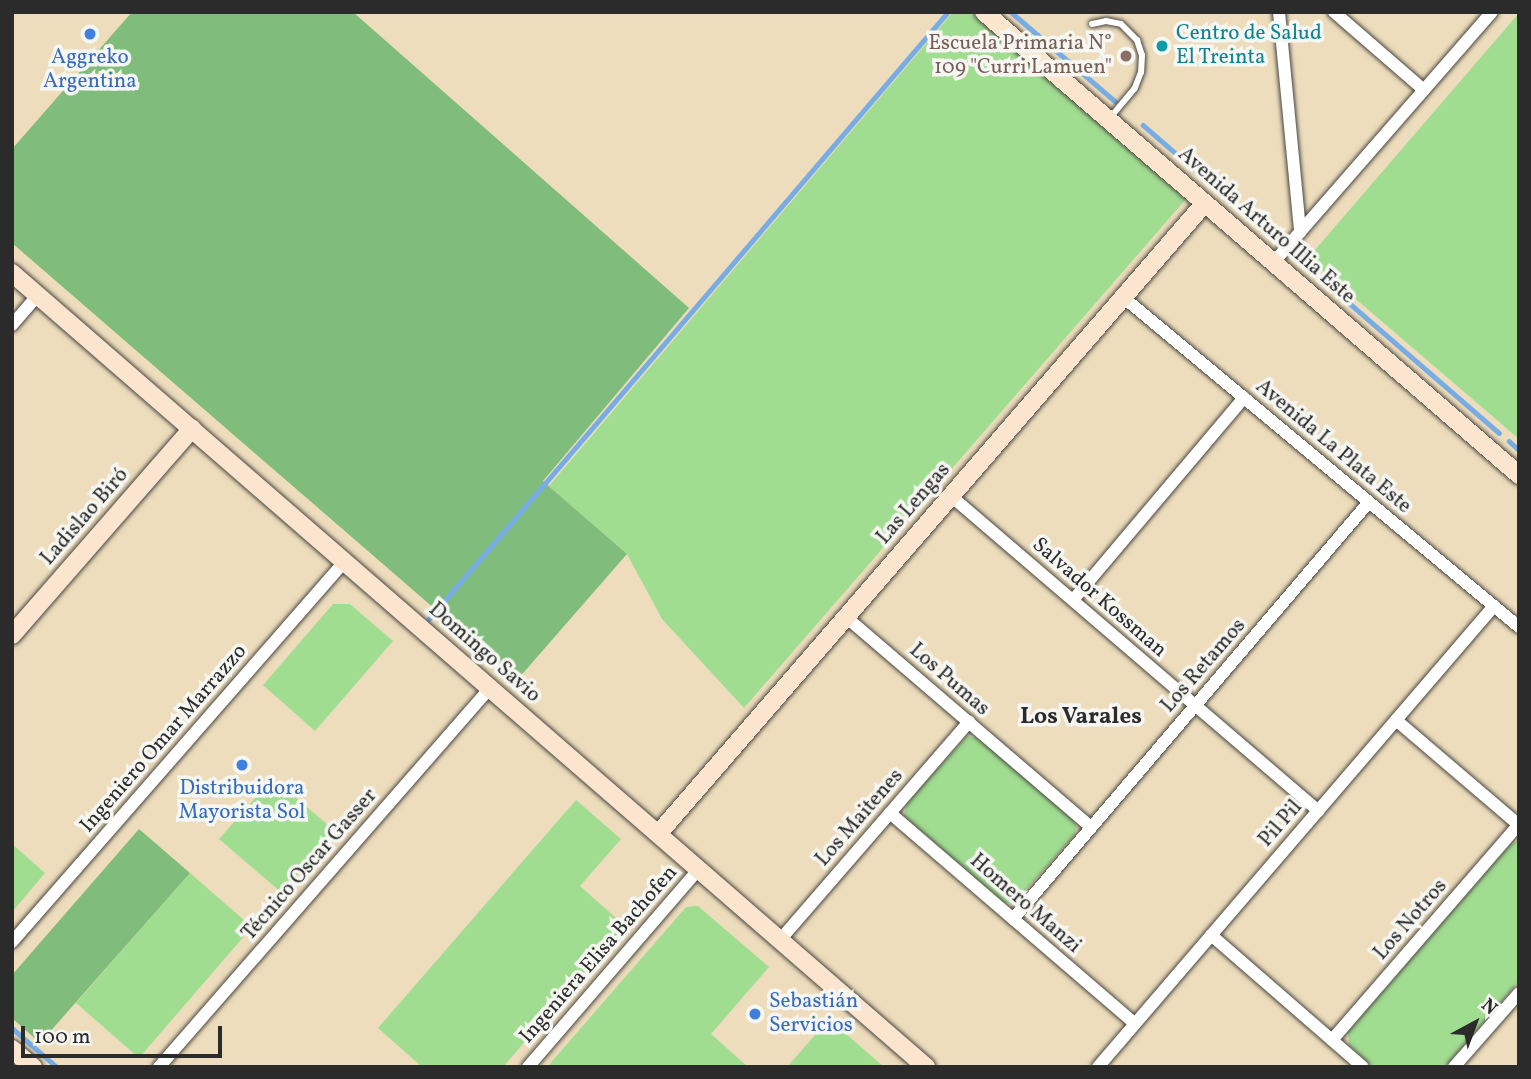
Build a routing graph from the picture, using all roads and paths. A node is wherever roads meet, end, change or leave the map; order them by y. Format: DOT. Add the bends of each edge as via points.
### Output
graph roads {
  1 [pos="984,12"];
  2 [pos="1279,12"];
  3 [pos="1334,12"];
  4 [pos="1492,12"];
  5 [pos="1092,24"];
  6 [pos="1424,90"];
  7 [pos="1108,120"];
  8 [pos="1205,203"];
  9 [pos="1300,232"];
  10 [pos="1273,262"];
  11 [pos="12,273"];
  12 [pos="38,295"];
  13 [pos="1123,297"];
  14 [pos="12,325"];
  15 [pos="1244,398"];
  16 [pos="192,429"];
  17 [pos="1519,475"];
  18 [pos="951,496"];
  19 [pos="1369,502"];
  20 [pos="345,561"];
  21 [pos="1073,600"];
  22 [pos="1494,606"];
  23 [pos="846,617"];
  24 [pos="1519,627"];
  25 [pos="12,635"];
  26 [pos="490,688"];
  27 [pos="1195,706"];
  28 [pos="1396,720"];
  29 [pos="969,722"];
  30 [pos="1318,811"];
  31 [pos="890,813"];
  32 [pos="1518,825"];
  33 [pos="1091,827"];
  34 [pos="658,834"];
  35 [pos="699,869"];
  36 [pos="1013,919"];
  37 [pos="1211,935"];
  38 [pos="780,940"];
  39 [pos="12,942"];
  40 [pos="1519,993"];
  41 [pos="1135,1024"];
  42 [pos="1332,1040"];
  43 [pos="12,1049"];
  44 [pos="33,1067"];
  45 [pos="159,1067"];
  46 [pos="528,1067"];
  47 [pos="926,1067"];
  48 [pos="1098,1067"];
  49 [pos="1363,1067"];
  50 [pos="1454,1067"];
  1 -- 7 [label="street, Avenida Arturo Illia Este"];
  2 -- 9 [label="street"];
  3 -- 6 [label="street"];
  4 -- 6 [label="street"];
  5 -- 7 [label="lane" via="1121,24 1137,40 1142,55 1138,80"];
  6 -- 9 [label="street"];
  7 -- 8 [label="street, Avenida Arturo Illia Este"];
  8 -- 10 [label="street, Avenida Arturo Illia Este"];
  8 -- 13 [label="street, Las Lengas"];
  9 -- 10 [label="street"];
  10 -- 17 [label="street, Avenida Arturo Illia Este"];
  11 -- 12 [label="street, Domingo Savio"];
  12 -- 14 [label="street"];
  12 -- 16 [label="street, Domingo Savio"];
  13 -- 15 [label="street, Avenida La Plata Este"];
  13 -- 18 [label="street, Las Lengas"];
  15 -- 19 [label="street, Avenida La Plata Este"];
  15 -- 21 [label="street"];
  16 -- 20 [label="street, Domingo Savio"];
  16 -- 25 [label="street, Ladislao Biró"];
  18 -- 21 [label="street, Salvador Kossman"];
  18 -- 23 [label="street, Las Lengas"];
  19 -- 22 [label="street, Avenida La Plata Este"];
  19 -- 27 [label="street, Los Retamos"];
  20 -- 26 [label="street, Domingo Savio"];
  20 -- 39 [label="street, Ingeniero Omar Marrazzo"];
  21 -- 27 [label="street, Salvador Kossman"];
  22 -- 24 [label="street, Avenida La Plata Este"];
  22 -- 28 [label="street, Pil Pil"];
  23 -- 29 [label="street, Los Pumas"];
  23 -- 34 [label="street, Las Lengas"];
  26 -- 34 [label="street, Domingo Savio"];
  26 -- 45 [label="street, Técnico Oscar Gasser"];
  27 -- 30 [label="street, Salvador Kossman"];
  27 -- 33 [label="street, Los Retamos"];
  28 -- 30 [label="street, Pil Pil"];
  28 -- 32 [label="street"];
  29 -- 31 [label="street, Los Maitenes"];
  29 -- 33 [label="street, Los Pumas"];
  30 -- 37 [label="street, Pil Pil"];
  31 -- 36 [label="street, Homero Manzi"];
  31 -- 38 [label="street, Los Maitenes"];
  32 -- 42 [label="street, Los Notros"];
  33 -- 36 [label="street, Los Retamos"];
  34 -- 35 [label="street, Domingo Savio"];
  35 -- 38 [label="street, Domingo Savio"];
  35 -- 46 [label="street, Ingeniera Elisa Bachofen"];
  36 -- 41 [label="street, Homero Manzi"];
  37 -- 41 [label="street, Pil Pil"];
  37 -- 42 [label="street"];
  38 -- 47 [label="street, Domingo Savio"];
  40 -- 50 [label="street"];
  41 -- 48 [label="street, Pil Pil"];
  42 -- 49 [label="street"];
  43 -- 44 [label="street"];
}
